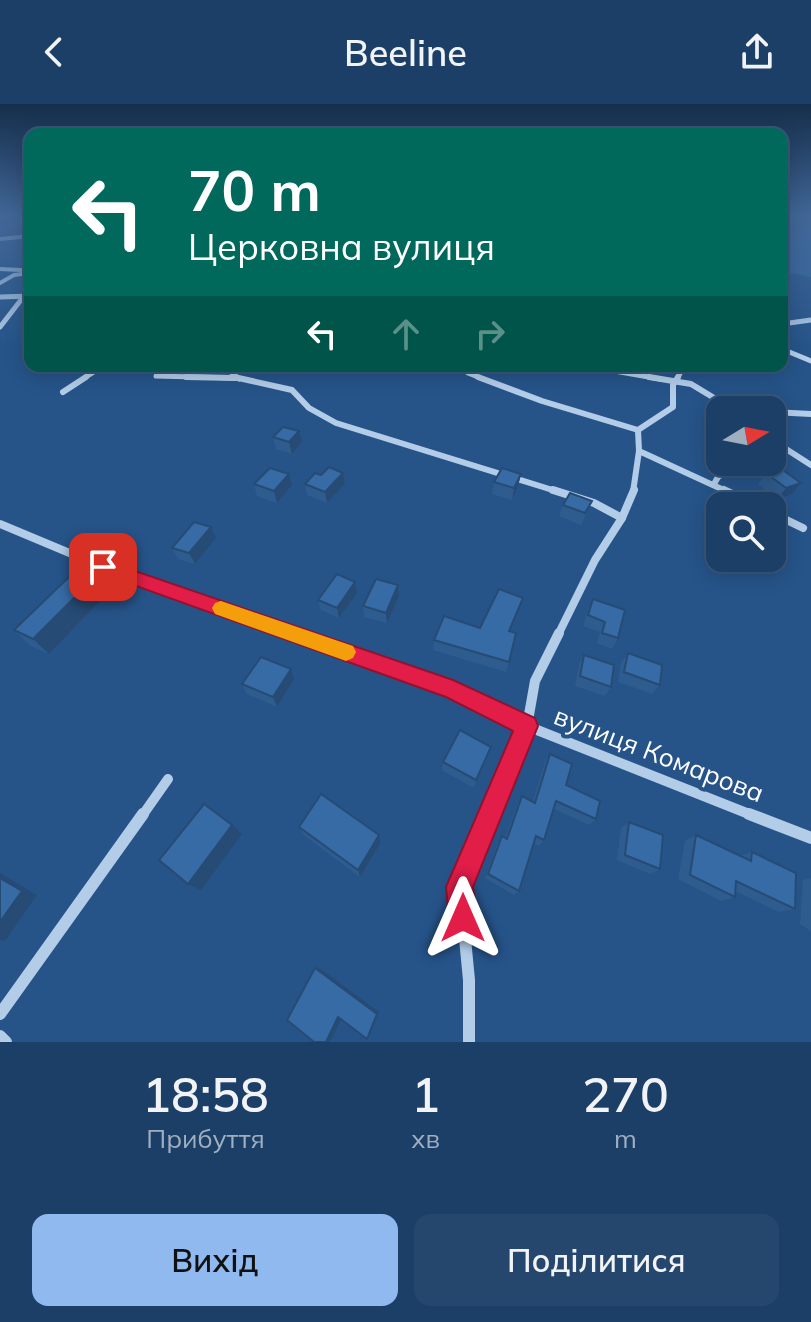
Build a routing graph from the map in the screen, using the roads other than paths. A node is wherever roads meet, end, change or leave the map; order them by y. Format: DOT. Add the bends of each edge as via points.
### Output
graph roads {
  1 [pos="0,269"];
  2 [pos="24,274"];
  3 [pos="14,275"];
  4 [pos="0,283"];
  5 [pos="24,296"];
  6 [pos="0,297"];
  7 [pos="24,299"];
  8 [pos="811,320"];
  9 [pos="788,323"];
  10 [pos="0,327"];
  11 [pos="788,351"];
  12 [pos="811,361"];
  13 [pos="94,372"];
  14 [pos="230,372"];
  15 [pos="469,372"];
  16 [pos="625,372"];
  17 [pos="681,372"];
  18 [pos="156,376"];
  19 [pos="235,378"];
  20 [pos="676,380"];
  21 [pos="63,392"];
  22 [pos="714,396"];
  23 [pos="786,413"];
  24 [pos="811,414"];
  25 [pos="638,430"];
  26 [pos="639,451"];
  27 [pos="786,451"];
  28 [pos="811,465"];
  29 [pos="720,476"];
  30 [pos="714,484"];
  31 [pos="730,492"];
  32 [pos="622,518"];
  33 [pos="786,520"];
  34 [pos="0,524"];
  35 [pos="803,528"];
  36 [pos="527,726"];
  37 [pos="168,779"];
  38 [pos="811,838"];
  39 [pos="0,1014"];
  40 [pos="0,1036"];
  41 [pos="6,1042"];
  42 [pos="469,1042"];
  1 -- 3 [label="street" via="22,270"];
  2 -- 3 [label="street"];
  3 -- 4 [label="street"];
  5 -- 6 [label="street"];
  7 -- 10 [label="street"];
  8 -- 9 [label="street"];
  11 -- 12 [label="street"];
  13 -- 21 [label="street"];
  14 -- 19 [label="street"];
  15 -- 25 [label="street"];
  16 -- 20 [label="street"];
  17 -- 20 [label="street"];
  18 -- 19 [label="street"];
  19 -- 32 [label="street" via="292,390 309,408 336,423 581,499"];
  20 -- 22 [label="street"];
  20 -- 25 [label="street" via="673,407"];
  23 -- 24 [label="street"];
  25 -- 26 [label="street, вулиця Комарова"];
  26 -- 30 [label="street"];
  26 -- 32 [label="street, вулиця Комарова" via="634,489"];
  27 -- 28 [label="street"];
  29 -- 30 [label="street"];
  30 -- 31 [label="street"];
  32 -- 36 [label="street, вулиця Комарова" via="595,560 535,681"];
  33 -- 35 [label="street"];
  34 -- 36 [label="street" via="103,567 453,690"];
  36 -- 38 [label="street, вулиця Комарова"];
  36 -- 42 [label="street" via="460,887"];
  37 -- 39 [label="street"];
  40 -- 41 [label="street"];
}
